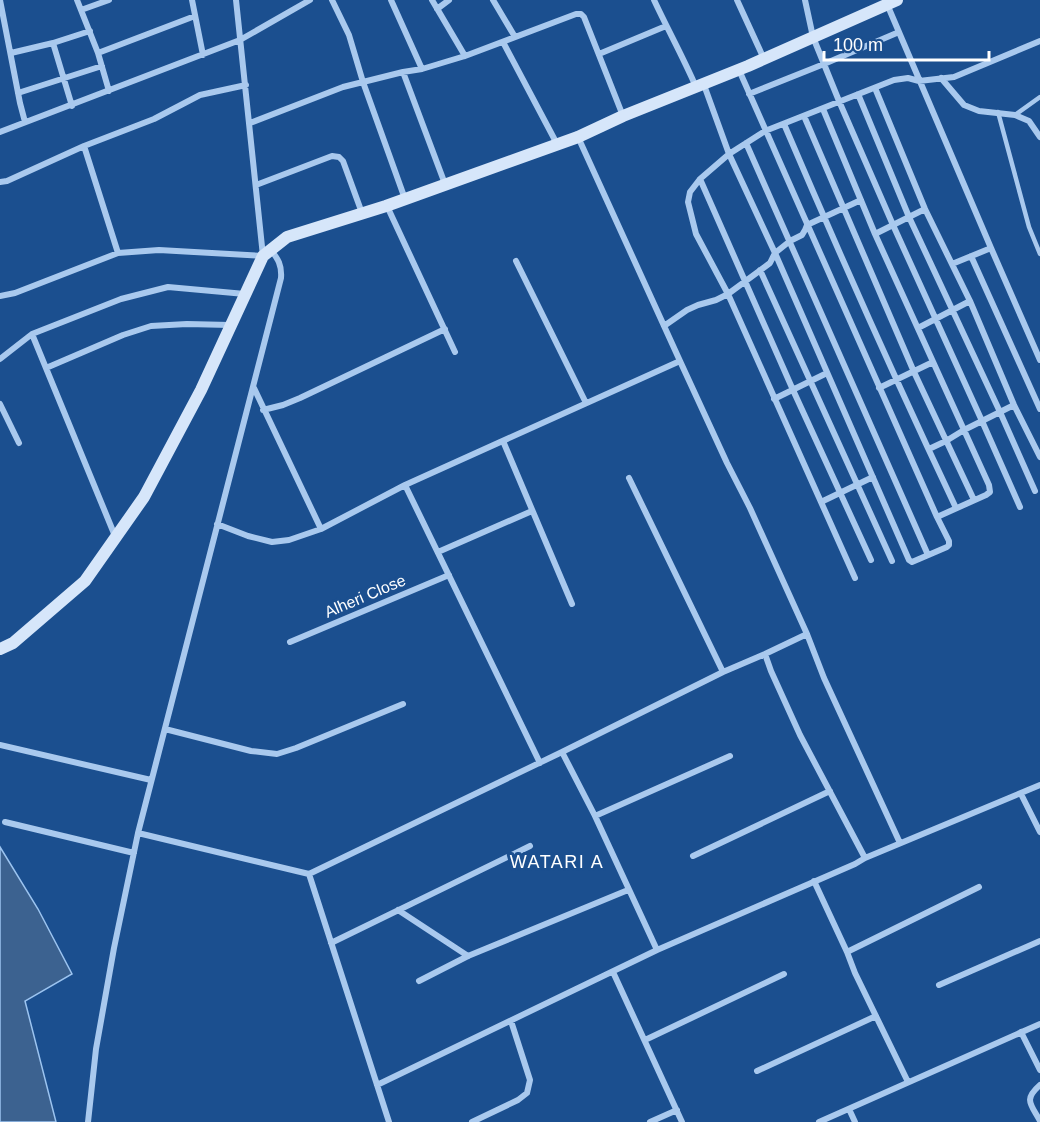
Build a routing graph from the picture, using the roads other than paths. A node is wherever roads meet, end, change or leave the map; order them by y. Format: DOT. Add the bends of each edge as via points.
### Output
graph roads {
  1 [pos="0,0"];
  2 [pos="77,0"];
  3 [pos="109,0"];
  4 [pos="192,0"];
  5 [pos="236,0"];
  6 [pos="310,0"];
  7 [pos="332,0"];
  8 [pos="391,0"];
  9 [pos="432,0"];
  10 [pos="449,0"];
  11 [pos="493,0"];
  12 [pos="654,0"];
  13 [pos="737,0"];
  14 [pos="805,0"];
  15 [pos="892,2"];
  16 [pos="437,9"];
  17 [pos="81,10"];
  18 [pos="195,16"];
  19 [pos="666,26"];
  20 [pos="90,31"];
  21 [pos="899,32"];
  22 [pos="515,37"];
  23 [pos="813,37"];
  24 [pos="240,40"];
  25 [pos="1040,40"];
  26 [pos="503,42"];
  27 [pos="53,43"];
  28 [pos="11,53"];
  29 [pos="98,53"];
  30 [pos="598,54"];
  31 [pos="203,55"];
  32 [pos="465,56"];
  33 [pos="764,59"];
  34 [pos="824,64"];
  35 [pos="102,66"];
  36 [pos="422,69"];
  37 [pos="739,70"];
  38 [pos="403,72"];
  39 [pos="63,78"];
  40 [pos="941,78"];
  41 [pos="919,81"];
  42 [pos="363,82"];
  43 [pos="246,85"];
  44 [pos="700,86"];
  45 [pos="875,88"];
  46 [pos="109,91"];
  47 [pos="18,93"];
  48 [pos="749,94"];
  49 [pos="858,94"];
  50 [pos="1040,97"];
  51 [pos="840,101"];
  52 [pos="72,106"];
  53 [pos="823,109"];
  54 [pos="998,112"];
  55 [pos="1015,115"];
  56 [pos="623,116"];
  57 [pos="804,116"];
  58 [pos="25,122"];
  59 [pos="250,123"];
  60 [pos="784,124"];
  61 [pos="765,131"];
  62 [pos="0,132"];
  63 [pos="578,136"];
  64 [pos="1040,137"];
  65 [pos="746,143"];
  66 [pos="557,144"];
  67 [pos="84,146"];
  68 [pos="729,154"];
  69 [pos="700,179"];
  70 [pos="0,182"];
  71 [pos="445,184"];
  72 [pos="256,185"];
  73 [pos="405,199"];
  74 [pos="861,200"];
  75 [pos="386,206"];
  76 [pos="844,208"];
  77 [pos="925,209"];
  78 [pos="362,214"];
  79 [pos="824,217"];
  80 [pos="909,217"];
  81 [pos="807,225"];
  82 [pos="893,225"];
  83 [pos="875,234"];
  84 [pos="790,241"];
  85 [pos="990,248"];
  86 [pos="118,253"];
  87 [pos="267,253"];
  88 [pos="775,253"];
  89 [pos="1040,254"];
  90 [pos="971,256"];
  91 [pos="516,261"];
  92 [pos="952,264"];
  93 [pos="760,270"];
  94 [pos="746,281"];
  95 [pos="245,294"];
  96 [pos="728,294"];
  97 [pos="0,297"];
  98 [pos="970,301"];
  99 [pos="952,310"];
  100 [pos="935,319"];
  101 [pos="231,325"];
  102 [pos="664,326"];
  103 [pos="918,328"];
  104 [pos="446,329"];
  105 [pos="32,334"];
  106 [pos="455,352"];
  107 [pos="0,359"];
  108 [pos="1040,360"];
  109 [pos="680,361"];
  110 [pos="933,362"];
  111 [pos="46,368"];
  112 [pos="914,372"];
  113 [pos="827,373"];
  114 [pos="896,380"];
  115 [pos="811,381"];
  116 [pos="254,388"];
  117 [pos="879,388"];
  118 [pos="793,390"];
  119 [pos="774,399"];
  120 [pos="0,404"];
  121 [pos="586,404"];
  122 [pos="1014,405"];
  123 [pos="1040,409"];
  124 [pos="263,410"];
  125 [pos="1000,412"];
  126 [pos="982,421"];
  127 [pos="964,430"];
  128 [pos="503,441"];
  129 [pos="946,441"];
  130 [pos="20,443"];
  131 [pos="929,449"];
  132 [pos="1040,457"];
  133 [pos="873,477"];
  134 [pos="629,478"];
  135 [pos="858,484"];
  136 [pos="405,485"];
  137 [pos="1035,491"];
  138 [pos="841,492"];
  139 [pos="974,500"];
  140 [pos="821,502"];
  141 [pos="1020,507"];
  142 [pos="957,508"];
  143 [pos="532,511"];
  144 [pos="936,517"];
  145 [pos="217,524"];
  146 [pos="321,529"];
  147 [pos="116,537"];
  148 [pos="438,552"];
  149 [pos="928,555"];
  150 [pos="871,560"];
  151 [pos="892,561"];
  152 [pos="449,575"];
  153 [pos="855,578"];
  154 [pos="572,604"];
  155 [pos="807,634"];
  156 [pos="290,642"];
  157 [pos="0,650"];
  158 [pos="765,654"];
  159 [pos="723,672"];
  160 [pos="403,704"];
  161 [pos="165,729"];
  162 [pos="0,745"];
  163 [pos="562,752"];
  164 [pos="730,756"];
  165 [pos="540,763"];
  166 [pos="151,780"];
  167 [pos="1040,785"];
  168 [pos="831,791"];
  169 [pos="1021,794"];
  170 [pos="595,816"];
  171 [pos="5,822"];
  172 [pos="1040,832"];
  173 [pos="138,833"];
  174 [pos="900,843"];
  175 [pos="530,846"];
  176 [pos="134,853"];
  177 [pos="693,856"];
  178 [pos="866,858"];
  179 [pos="309,874"];
  180 [pos="814,881"];
  181 [pos="979,887"];
  182 [pos="628,890"];
  183 [pos="398,910"];
  184 [pos="1040,941"];
  185 [pos="331,943"];
  186 [pos="657,950"];
  187 [pos="847,952"];
  188 [pos="468,956"];
  189 [pos="613,972"];
  190 [pos="783,974"];
  191 [pos="419,981"];
  192 [pos="939,985"];
  193 [pos="876,1016"];
  194 [pos="510,1021"];
  195 [pos="1040,1024"];
  196 [pos="1021,1032"];
  197 [pos="645,1040"];
  198 [pos="1040,1070"];
  199 [pos="757,1071"];
  200 [pos="908,1082"];
  201 [pos="376,1085"];
  202 [pos="1040,1085"];
  203 [pos="849,1109"];
  204 [pos="677,1110"];
  205 [pos="1040,1121"];
  206 [pos="88,1122"];
  207 [pos="389,1122"];
  208 [pos="472,1122"];
  209 [pos="650,1122"];
  210 [pos="682,1122"];
  211 [pos="819,1122"];
  212 [pos="855,1122"];
  1 -- 28 [label="street"];
  2 -- 17 [label="street"];
  3 -- 17 [label="street"];
  4 -- 18 [label="street"];
  5 -- 24 [label="street"];
  6 -- 24 [label="street"];
  7 -- 42 [label="street" via="349,35"];
  8 -- 36 [label="street"];
  9 -- 16 [label="street"];
  10 -- 16 [label="street"];
  11 -- 22 [label="street"];
  12 -- 19 [label="street"];
  13 -- 33 [label="street"];
  14 -- 23 [label="street"];
  15 -- 21 [label="street"];
  15 -- 23 [label="street"];
  16 -- 32 [label="street"];
  17 -- 20 [label="street"];
  18 -- 29 [label="street"];
  18 -- 31 [label="street"];
  19 -- 30 [label="street"];
  19 -- 44 [label="street"];
  20 -- 27 [label="street"];
  20 -- 29 [label="street"];
  21 -- 34 [label="street"];
  21 -- 41 [label="street"];
  22 -- 26 [label="street"];
  22 -- 30 [label="street" via="581,14"];
  23 -- 33 [label="street"];
  23 -- 34 [label="street"];
  24 -- 31 [label="street"];
  24 -- 43 [label="street"];
  25 -- 40 [label="street" via="954,77"];
  26 -- 32 [label="street"];
  26 -- 66 [label="street"];
  27 -- 28 [label="street"];
  27 -- 39 [label="street"];
  28 -- 47 [label="street"];
  29 -- 35 [label="street"];
  30 -- 56 [label="street"];
  31 -- 46 [label="street"];
  32 -- 36 [label="street"];
  33 -- 37 [label="street"];
  34 -- 48 [label="street"];
  34 -- 51 [label="street"];
  35 -- 39 [label="street"];
  35 -- 46 [label="street"];
  36 -- 38 [label="street"];
  37 -- 44 [label="street"];
  37 -- 48 [label="street"];
  38 -- 42 [label="street"];
  38 -- 71 [label="street"];
  39 -- 47 [label="street"];
  39 -- 52 [label="street"];
  40 -- 41 [label="street"];
  40 -- 54 [label="street" via="964,105"];
  41 -- 45 [label="street" via="894,80"];
  41 -- 85 [label="street"];
  42 -- 59 [label="street"];
  42 -- 73 [label="street"];
  43 -- 59 [label="street"];
  43 -- 67 [label="street" via="200,95 154,119"];
  44 -- 56 [label="street"];
  44 -- 68 [label="street"];
  45 -- 49 [label="street"];
  45 -- 77 [label="street"];
  46 -- 52 [label="street"];
  47 -- 58 [label="street"];
  48 -- 61 [label="street"];
  49 -- 51 [label="street"];
  49 -- 80 [label="street"];
  50 -- 55 [label="lane"];
  51 -- 53 [label="street"];
  51 -- 82 [label="street"];
  52 -- 58 [label="street"];
  53 -- 57 [label="street"];
  53 -- 74 [label="street"];
  54 -- 55 [label="street"];
  54 -- 89 [label="lane"];
  55 -- 64 [label="street" via="1029,121"];
  56 -- 63 [label="street"];
  57 -- 60 [label="street"];
  57 -- 76 [label="street"];
  58 -- 62 [label="street"];
  59 -- 72 [label="street"];
  60 -- 61 [label="street"];
  60 -- 79 [label="street"];
  61 -- 65 [label="street"];
  61 -- 81 [label="street"];
  63 -- 66 [label="street"];
  63 -- 102 [label="street"];
  65 -- 68 [label="street"];
  65 -- 84 [label="street"];
  66 -- 71 [label="street"];
  67 -- 70 [label="street"];
  67 -- 86 [label="street"];
  68 -- 69 [label="street"];
  68 -- 88 [label="street"];
  69 -- 94 [label="street"];
  69 -- 96 [label="street" via="688,202 696,234"];
  71 -- 73 [label="street"];
  72 -- 78 [label="street" via="332,156 339,157"];
  72 -- 87 [label="street"];
  73 -- 75 [label="street"];
  74 -- 76 [label="street"];
  74 -- 83 [label="street"];
  75 -- 78 [label="street"];
  75 -- 104 [label="street"];
  76 -- 79 [label="street"];
  76 -- 112 [label="street"];
  77 -- 80 [label="street"];
  77 -- 92 [label="street"];
  78 -- 87 [label="street" via="287,237"];
  79 -- 81 [label="street"];
  79 -- 114 [label="street"];
  80 -- 82 [label="street"];
  80 -- 99 [label="street"];
  81 -- 84 [label="street" via="801,235"];
  81 -- 117 [label="street"];
  82 -- 83 [label="street"];
  82 -- 100 [label="street"];
  83 -- 103 [label="street"];
  84 -- 88 [label="street"];
  84 -- 149 [label="street"];
  85 -- 90 [label="street"];
  85 -- 108 [label="street"];
  86 -- 87 [label="street"];
  86 -- 97 [label="street"];
  87 -- 95 [label="street"];
  87 -- 116 [label="street" via="279,261 282,270"];
  88 -- 93 [label="street"];
  88 -- 113 [label="street"];
  90 -- 92 [label="street"];
  90 -- 123 [label="street"];
  91 -- 121 [label="street"];
  92 -- 98 [label="street"];
  93 -- 94 [label="street"];
  93 -- 115 [label="street"];
  94 -- 96 [label="street"];
  94 -- 118 [label="street"];
  95 -- 101 [label="street"];
  95 -- 105 [label="street" via="168,287 121,299"];
  96 -- 102 [label="street" via="687,310"];
  96 -- 119 [label="street"];
  98 -- 99 [label="street"];
  98 -- 122 [label="street"];
  99 -- 100 [label="street"];
  99 -- 125 [label="street"];
  100 -- 103 [label="street"];
  100 -- 126 [label="street"];
  101 -- 111 [label="street" via="151,326"];
  101 -- 147 [label="street" via="144,497"];
  102 -- 109 [label="street"];
  103 -- 110 [label="street"];
  104 -- 106 [label="street"];
  104 -- 124 [label="street" via="300,398"];
  105 -- 107 [label="street"];
  105 -- 111 [label="street"];
  109 -- 121 [label="street"];
  109 -- 155 [label="street"];
  110 -- 112 [label="street"];
  110 -- 127 [label="street"];
  111 -- 147 [label="street"];
  112 -- 114 [label="street"];
  112 -- 129 [label="street"];
  113 -- 115 [label="street"];
  113 -- 133 [label="street"];
  114 -- 117 [label="street"];
  114 -- 131 [label="street"];
  115 -- 118 [label="street"];
  115 -- 135 [label="street"];
  116 -- 124 [label="street"];
  116 -- 145 [label="street"];
  117 -- 144 [label="street"];
  118 -- 119 [label="street"];
  118 -- 138 [label="street"];
  119 -- 140 [label="street"];
  120 -- 130 [label="street"];
  121 -- 128 [label="street"];
  122 -- 125 [label="street"];
  122 -- 132 [label="street"];
  124 -- 146 [label="street"];
  125 -- 126 [label="street"];
  125 -- 137 [label="street"];
  126 -- 127 [label="street"];
  126 -- 141 [label="street"];
  127 -- 129 [label="street"];
  127 -- 139 [label="street" via="990,492"];
  128 -- 136 [label="street"];
  128 -- 143 [label="street"];
  129 -- 131 [label="street"];
  129 -- 139 [label="street"];
  131 -- 142 [label="street"];
  133 -- 135 [label="street"];
  133 -- 149 [label="street" via="909,560"];
  134 -- 159 [label="street"];
  135 -- 138 [label="street"];
  135 -- 151 [label="street"];
  136 -- 146 [label="street"];
  136 -- 148 [label="street"];
  138 -- 140 [label="street"];
  138 -- 150 [label="street"];
  139 -- 142 [label="street"];
  140 -- 153 [label="street"];
  142 -- 144 [label="street"];
  143 -- 148 [label="street"];
  143 -- 154 [label="street"];
  144 -- 149 [label="street" via="949,545"];
  145 -- 146 [label="street" via="272,542"];
  145 -- 161 [label="street"];
  147 -- 157 [label="street" via="85,581"];
  148 -- 152 [label="street"];
  152 -- 156 [label="street, Alheri Close"];
  152 -- 165 [label="street"];
  155 -- 158 [label="street"];
  155 -- 174 [label="street"];
  158 -- 159 [label="street"];
  158 -- 168 [label="street" via="800,735"];
  159 -- 163 [label="street"];
  160 -- 161 [label="street" via="276,754"];
  161 -- 166 [label="street"];
  162 -- 166 [label="street"];
  163 -- 165 [label="street"];
  163 -- 170 [label="street"];
  164 -- 170 [label="street"];
  165 -- 179 [label="street"];
  166 -- 173 [label="street"];
  167 -- 169 [label="street"];
  168 -- 177 [label="street"];
  168 -- 178 [label="street"];
  169 -- 172 [label="street"];
  169 -- 174 [label="street"];
  170 -- 182 [label="street"];
  171 -- 176 [label="street"];
  173 -- 176 [label="street"];
  173 -- 179 [label="street"];
  174 -- 178 [label="street"];
  175 -- 183 [label="street"];
  176 -- 206 [label="street" via="96,1049"];
  178 -- 180 [label="street"];
  179 -- 185 [label="street"];
  180 -- 186 [label="street"];
  180 -- 187 [label="street"];
  181 -- 187 [label="street"];
  182 -- 186 [label="street"];
  182 -- 188 [label="street"];
  183 -- 185 [label="street"];
  183 -- 188 [label="street"];
  184 -- 192 [label="street"];
  185 -- 201 [label="street"];
  186 -- 189 [label="street"];
  187 -- 193 [label="street"];
  188 -- 191 [label="street"];
  189 -- 194 [label="street"];
  189 -- 197 [label="street"];
  190 -- 197 [label="street"];
  193 -- 199 [label="street"];
  193 -- 200 [label="street"];
  194 -- 201 [label="street"];
  194 -- 208 [label="street" via="530,1080 527,1093"];
  195 -- 196 [label="street"];
  196 -- 198 [label="street"];
  196 -- 200 [label="street"];
  197 -- 204 [label="street"];
  200 -- 203 [label="street"];
  201 -- 207 [label="street"];
  202 -- 205 [label="street" via="1029,1098"];
  203 -- 211 [label="street"];
  203 -- 212 [label="street"];
  204 -- 209 [label="street"];
  204 -- 210 [label="street"];
}
